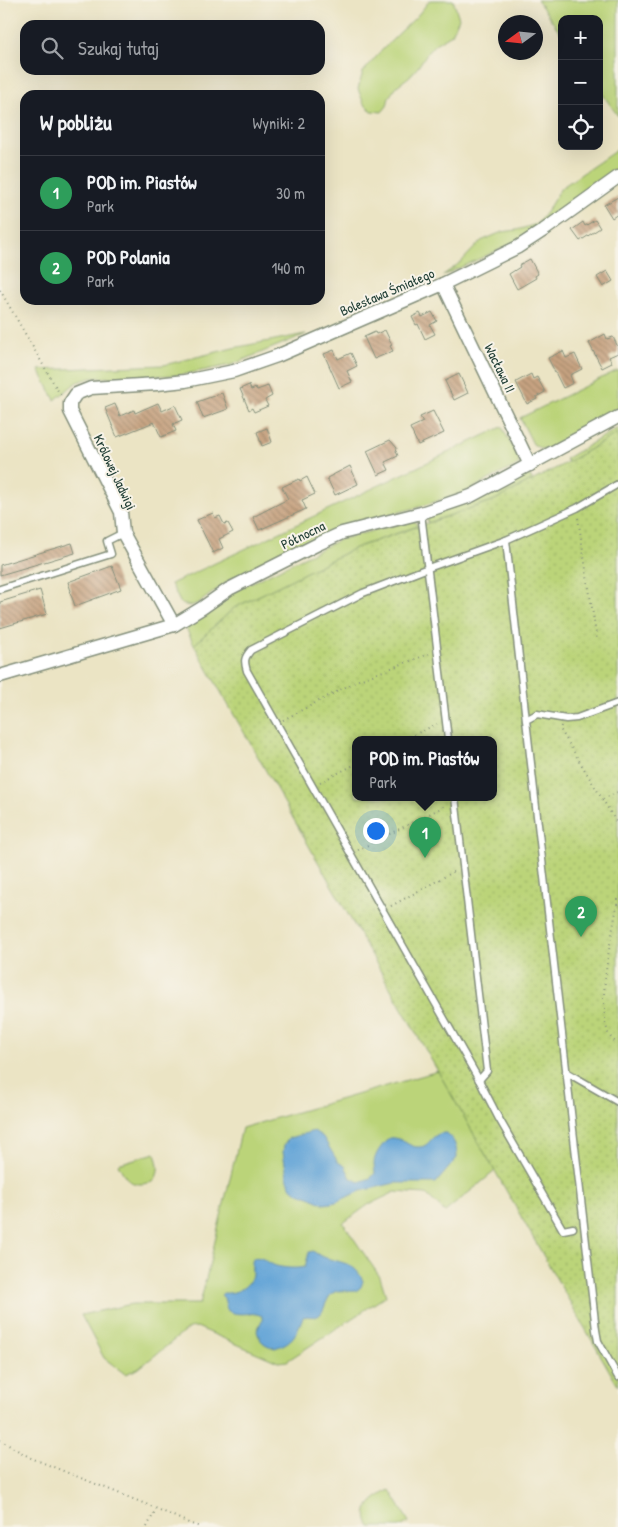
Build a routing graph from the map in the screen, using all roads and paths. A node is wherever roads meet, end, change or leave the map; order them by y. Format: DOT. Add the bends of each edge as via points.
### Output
graph roads {
  1 [pos="618,177"];
  2 [pos="443,284"];
  3 [pos="0,290"];
  4 [pos="70,411"];
  5 [pos="618,417"];
  6 [pos="530,465"];
  7 [pos="618,484"];
  8 [pos="577,508"];
  9 [pos="421,513"];
  10 [pos="123,533"];
  11 [pos="506,540"];
  12 [pos="428,568"];
  13 [pos="0,589"];
  14 [pos="174,625"];
  15 [pos="597,640"];
  16 [pos="438,651"];
  17 [pos="0,676"];
  18 [pos="618,704"];
  19 [pos="562,718"];
  20 [pos="446,719"];
  21 [pos="526,720"];
  22 [pos="277,724"];
  23 [pos="411,736"];
  24 [pos="448,736"];
  25 [pos="352,766"];
  26 [pos="312,786"];
  27 [pos="618,792"];
  28 [pos="603,799"];
  29 [pos="450,801"];
  30 [pos="456,801"];
  31 [pos="618,824"];
  32 [pos="351,854"];
  33 [pos="464,866"];
  34 [pos="618,899"];
  35 [pos="383,911"];
  36 [pos="618,1044"];
  37 [pos="566,1072"];
  38 [pos="479,1080"];
  39 [pos="618,1102"];
  40 [pos="572,1228"];
  41 [pos="618,1377"];
  42 [pos="0,1440"];
  43 [pos="156,1508"];
  44 [pos="147,1527"];
  45 [pos="201,1527"];
  1 -- 2 [label="street, Bolesława Śmiałego" via="518,247"];
  2 -- 4 [label="street, Bolesława Śmiałego" via="277,356 234,371 185,381 84,390 73,398"];
  2 -- 6 [label="street, Wacława II"];
  3 -- 4 [label="path"];
  4 -- 10 [label="street, Królowej Jadwigi" via="121,512"];
  5 -- 6 [label="street, Północna"];
  6 -- 9 [label="street, Północna" via="471,496"];
  7 -- 8 [label="lane"];
  8 -- 11 [label="lane"];
  8 -- 15 [label="path"];
  9 -- 12 [label="lane"];
  9 -- 14 [label="street, Północna" via="342,533 229,589"];
  10 -- 13 [label="lane" via="107,540 111,554"];
  10 -- 14 [label="street, Królowej Jadwigi"];
  11 -- 12 [label="lane"];
  11 -- 21 [label="lane"];
  12 -- 16 [label="lane"];
  12 -- 22 [label="lane" via="363,593 251,650 244,663"];
  14 -- 17 [label="street, Północna"];
  16 -- 20 [label="lane"];
  16 -- 22 [label="path" via="359,680"];
  18 -- 19 [label="lane" via="577,718"];
  19 -- 21 [label="lane" via="537,714"];
  19 -- 28 [label="path" via="560,729"];
  20 -- 23 [label="path"];
  20 -- 24 [label="lane"];
  21 -- 37 [label="lane"];
  22 -- 26 [label="lane"];
  25 -- 26 [label="path"];
  26 -- 32 [label="lane"];
  27 -- 28 [label="path"];
  28 -- 31 [label="path"];
  29 -- 32 [label="path"];
  30 -- 33 [label="lane"];
  32 -- 35 [label="lane"];
  33 -- 35 [label="path"];
  33 -- 38 [label="lane" via="487,1071"];
  34 -- 36 [label="path" via="603,992 607,1030"];
  35 -- 38 [label="lane"];
  37 -- 39 [label="lane"];
  37 -- 41 [label="lane" via="596,1330 598,1341"];
  38 -- 40 [label="lane" via="563,1230"];
  42 -- 43 [label="path" via="31,1458"];
  43 -- 44 [label="path"];
  43 -- 45 [label="path"];
}
